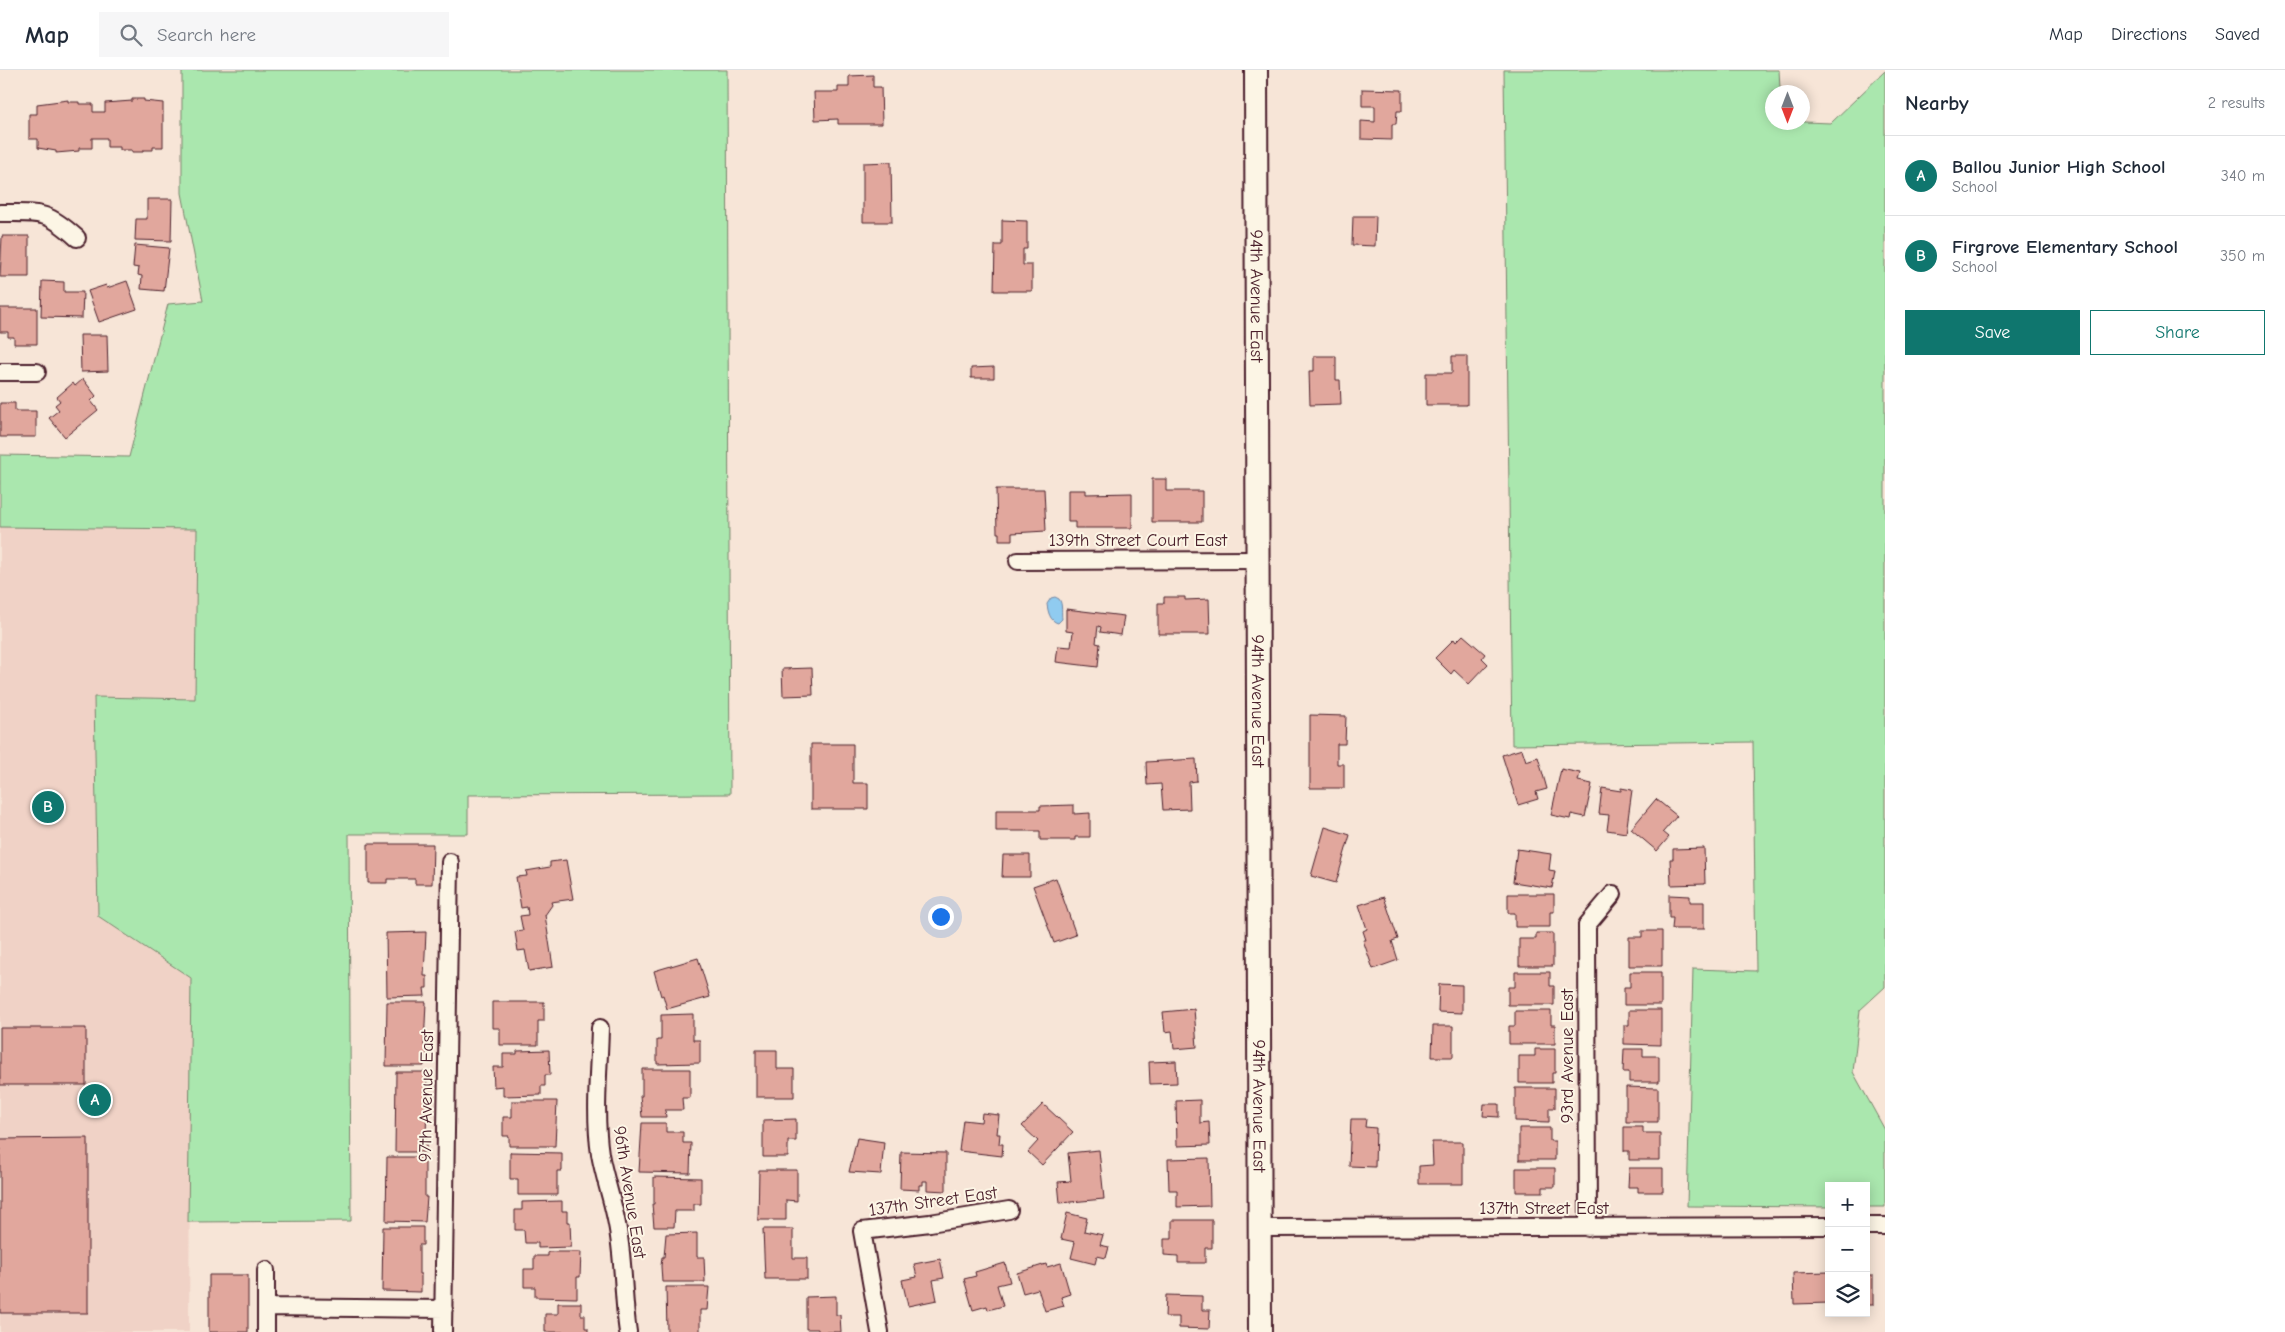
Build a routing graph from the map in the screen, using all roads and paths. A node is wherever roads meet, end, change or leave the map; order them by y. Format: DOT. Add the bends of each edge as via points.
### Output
graph roads {
  1 [pos="1256,70"];
  2 [pos="0,213"];
  3 [pos="77,238"];
  4 [pos="0,372"];
  5 [pos="37,372"];
  6 [pos="1258,560"];
  7 [pos="1018,561"];
  8 [pos="450,862"];
  9 [pos="1613,894"];
  10 [pos="600,1028"];
  11 [pos="1009,1210"];
  12 [pos="1825,1226"];
  13 [pos="1870,1226"];
  14 [pos="1885,1226"];
  15 [pos="1260,1228"];
  16 [pos="1588,1228"];
  17 [pos="266,1270"];
  18 [pos="266,1307"];
  19 [pos="444,1309"];
  20 [pos="266,1332"];
  21 [pos="443,1332"];
  22 [pos="628,1332"];
  23 [pos="880,1332"];
  24 [pos="1260,1332"];
  1 -- 6 [label="main road, 94th Avenue East"];
  2 -- 3 [label="street" via="48,216"];
  4 -- 5 [label="street"];
  6 -- 7 [label="street, 139th Street Court East"];
  6 -- 15 [label="main road, 94th Avenue East"];
  8 -- 19 [label="street, 97th Avenue East"];
  9 -- 16 [label="street, 93rd Avenue East" via="1587,925"];
  10 -- 22 [label="street, 96th Avenue East" via="600,1153 619,1233"];
  11 -- 23 [label="street, 137th Street East" via="930,1224 862,1231"];
  12 -- 16 [label="street, 137th Street East"];
  13 -- 14 [label="street"];
  15 -- 16 [label="street, 137th Street East"];
  15 -- 24 [label="main road, 94th Avenue East"];
  17 -- 18 [label="street"];
  18 -- 19 [label="street"];
  18 -- 20 [label="street"];
  19 -- 21 [label="street, 97th Avenue East"];
}
